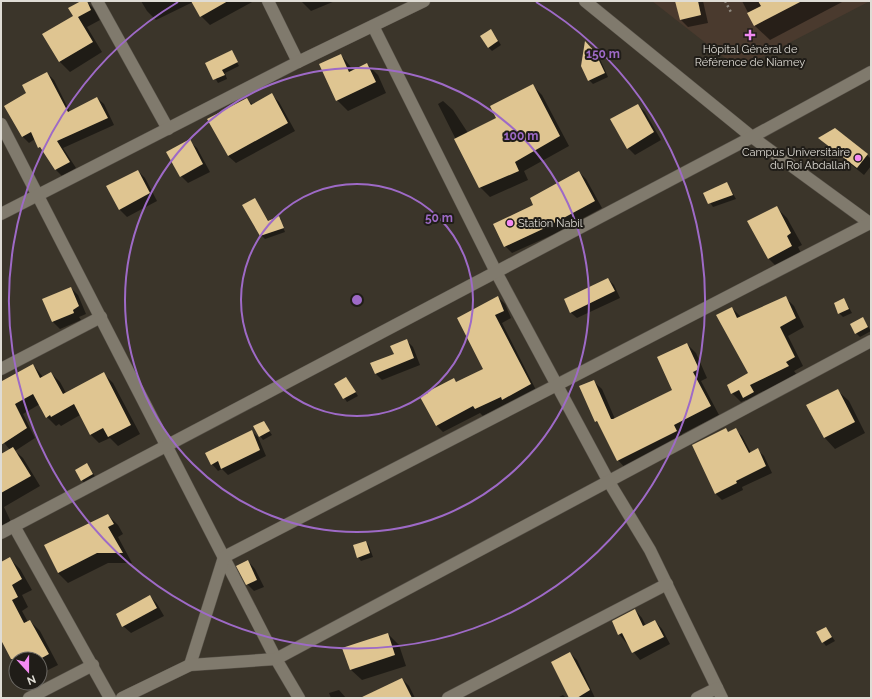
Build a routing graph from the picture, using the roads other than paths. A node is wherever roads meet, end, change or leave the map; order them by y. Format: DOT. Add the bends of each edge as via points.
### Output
graph roads {
  1 [pos="97,1"];
  2 [pos="268,1"];
  3 [pos="424,1"];
  4 [pos="585,1"];
  5 [pos="373,26"];
  6 [pos="298,62"];
  7 [pos="871,72"];
  8 [pos="1,124"];
  9 [pos="168,129"];
  10 [pos="752,137"];
  11 [pos="38,195"];
  12 [pos="1,214"];
  13 [pos="870,223"];
  14 [pos="496,272"];
  15 [pos="101,317"];
  16 [pos="871,341"];
  17 [pos="1,369"];
  18 [pos="557,385"];
  19 [pos="166,446"];
  20 [pos="609,482"];
  21 [pos="14,526"];
  22 [pos="1,533"];
  23 [pos="224,557"];
  24 [pos="667,584"];
  25 [pos="276,659"];
  26 [pos="93,665"];
  27 [pos="190,665"];
  28 [pos="720,693"];
  29 [pos="29,698"];
  30 [pos="110,698"];
  31 [pos="122,698"];
  32 [pos="299,698"];
  33 [pos="448,698"];
  34 [pos="697,698"];
  1 -- 9 [label="street"];
  2 -- 6 [label="street"];
  3 -- 5 [label="street"];
  4 -- 10 [label="street"];
  5 -- 6 [label="street"];
  5 -- 14 [label="street"];
  6 -- 9 [label="street"];
  7 -- 10 [label="street"];
  8 -- 11 [label="street"];
  9 -- 11 [label="street"];
  10 -- 13 [label="street"];
  10 -- 14 [label="street"];
  11 -- 12 [label="street"];
  11 -- 15 [label="street"];
  13 -- 18 [label="street"];
  14 -- 18 [label="street"];
  14 -- 19 [label="street"];
  15 -- 17 [label="street"];
  15 -- 19 [label="street"];
  16 -- 20 [label="street"];
  18 -- 20 [label="street"];
  18 -- 23 [label="street"];
  19 -- 21 [label="street"];
  19 -- 23 [label="street"];
  20 -- 24 [label="street" via="650,550"];
  20 -- 25 [label="street"];
  21 -- 22 [label="street"];
  21 -- 26 [label="street"];
  23 -- 25 [label="street"];
  23 -- 27 [label="street"];
  24 -- 28 [label="street"];
  24 -- 33 [label="street"];
  25 -- 27 [label="street"];
  25 -- 32 [label="street"];
  26 -- 29 [label="street"];
  26 -- 30 [label="street"];
  27 -- 31 [label="street"];
  28 -- 34 [label="street"];
}
